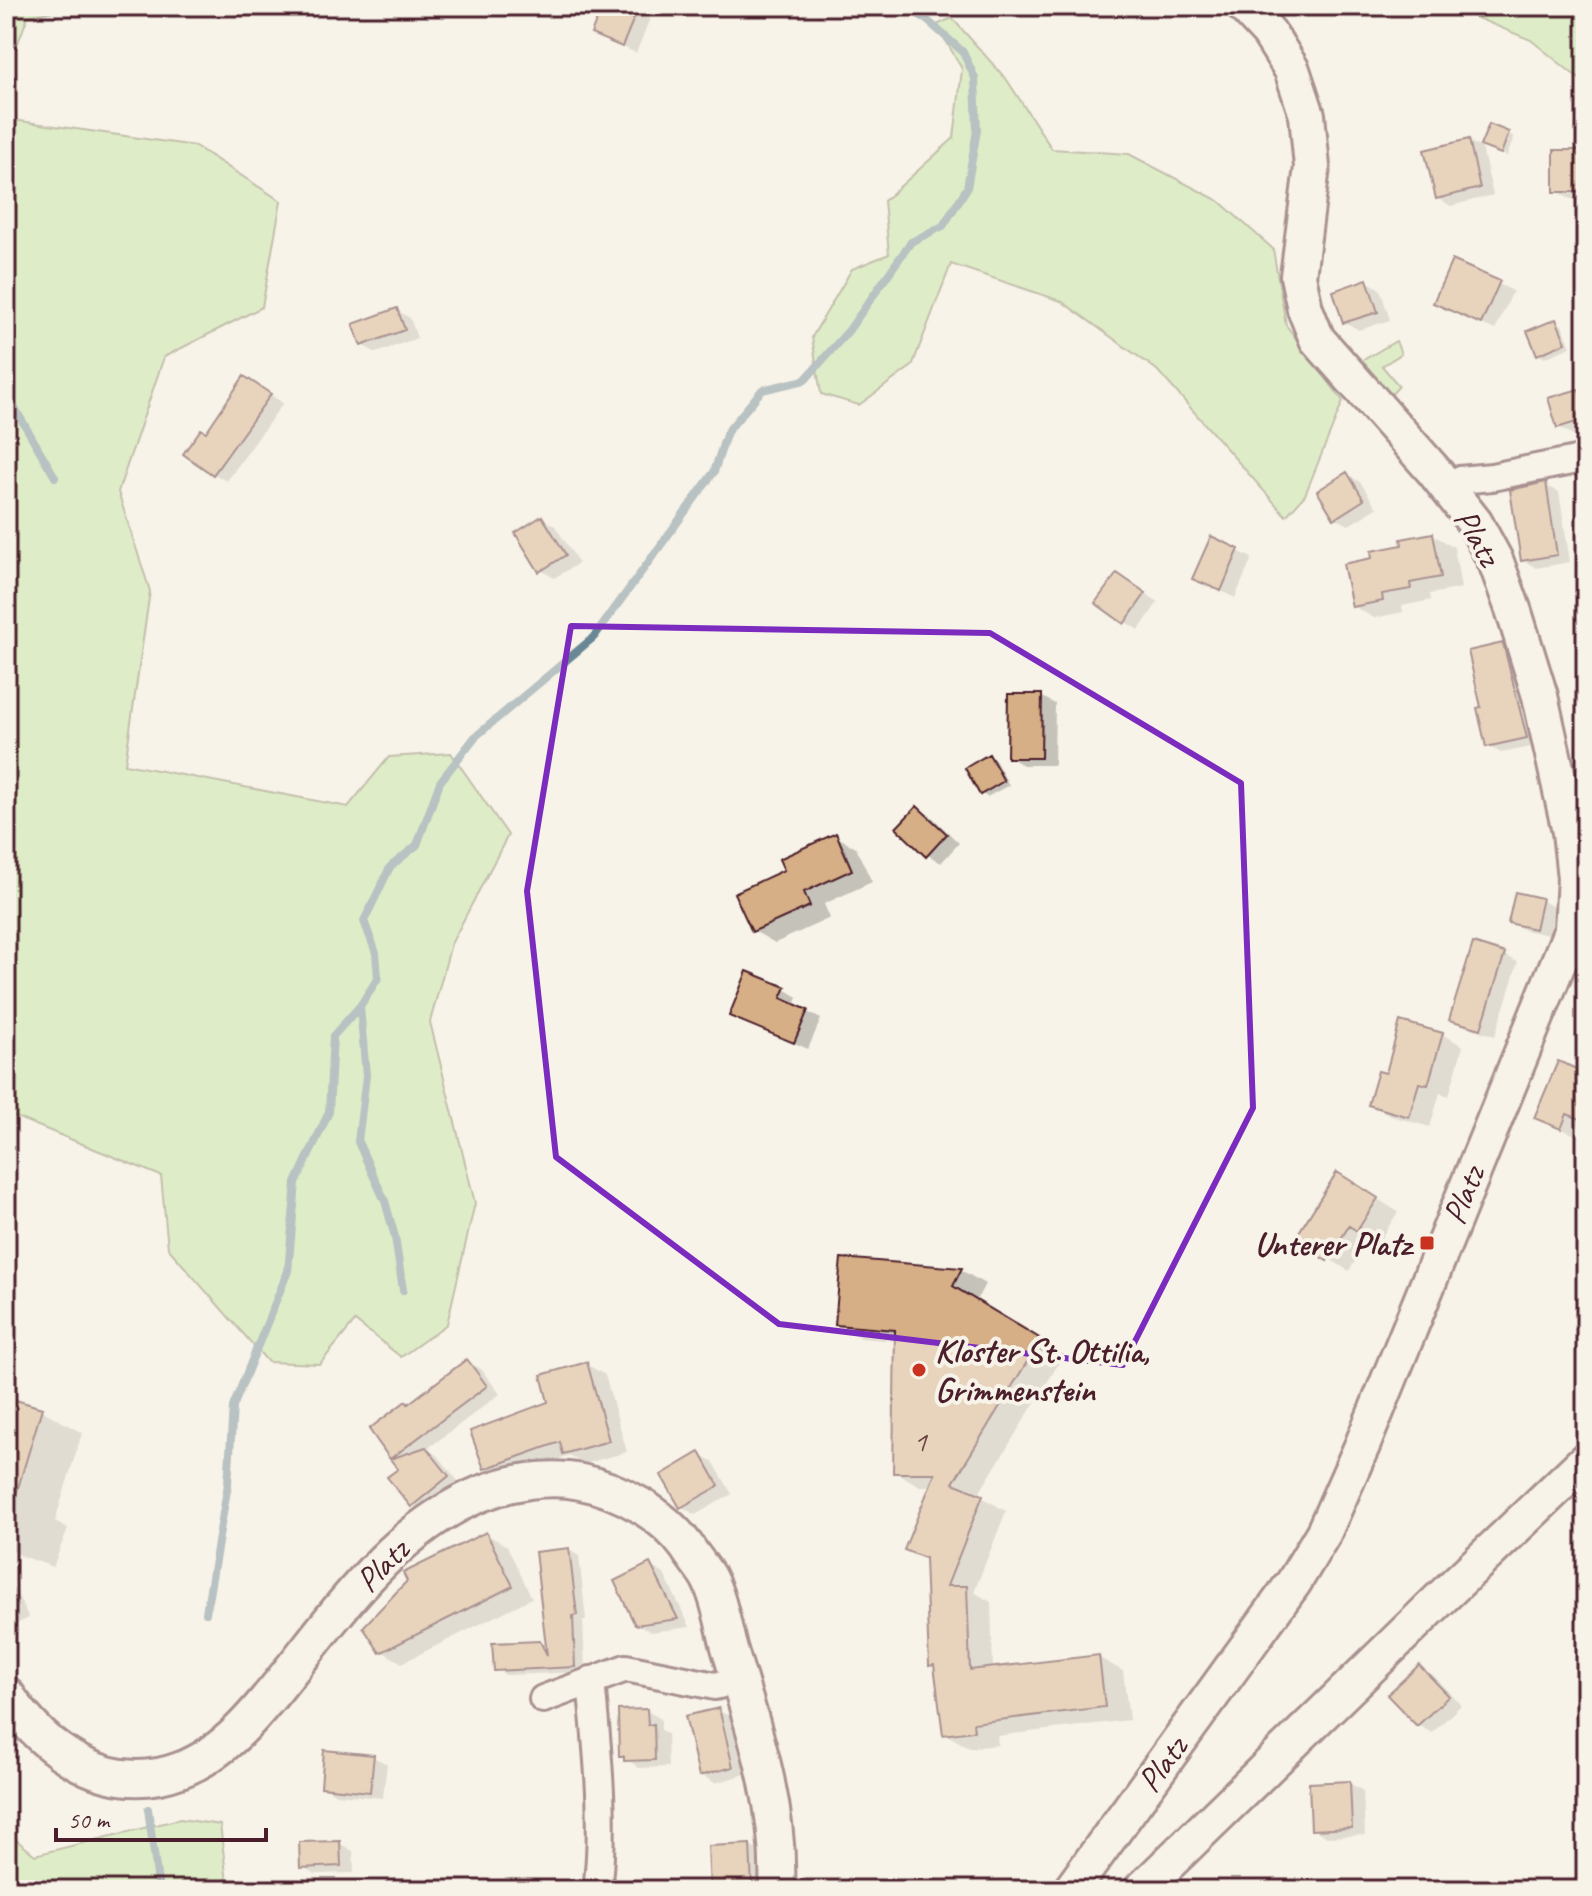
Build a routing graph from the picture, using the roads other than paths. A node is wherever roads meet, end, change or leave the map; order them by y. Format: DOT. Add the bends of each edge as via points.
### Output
graph roads {
  1 [pos="1244,6"];
  2 [pos="1586,458"];
  3 [pos="1447,487"];
  4 [pos="1578,1467"];
  5 [pos="591,1680"];
  6 [pos="739,1680"];
  7 [pos="6,1694"];
  8 [pos="543,1699"];
  9 [pos="597,1890"];
  10 [pos="777,1890"];
  11 [pos="1071,1890"];
  12 [pos="1141,1890"];
  1 -- 3 [label="street, Platz" via="1292,70 1307,115 1312,167 1298,276 1317,339"];
  2 -- 3 [label="street, Platz" via="1459,480"];
  3 -- 11 [label="street, Platz" via="1496,562 1540,696 1570,832 1575,878 1572,929 1324,1532 1294,1582"];
  4 -- 12 [label="street, Platz"];
  5 -- 6 [label="street" via="626,1668 715,1686"];
  5 -- 8 [label="street"];
  5 -- 9 [label="street" via="600,1779"];
  6 -- 7 [label="street, Platz" via="709,1579 676,1533 629,1498 568,1479 506,1484 450,1507 401,1542 231,1737 179,1770 134,1779 91,1769 43,1740"];
  6 -- 10 [label="street, Platz" via="775,1822"];
}
